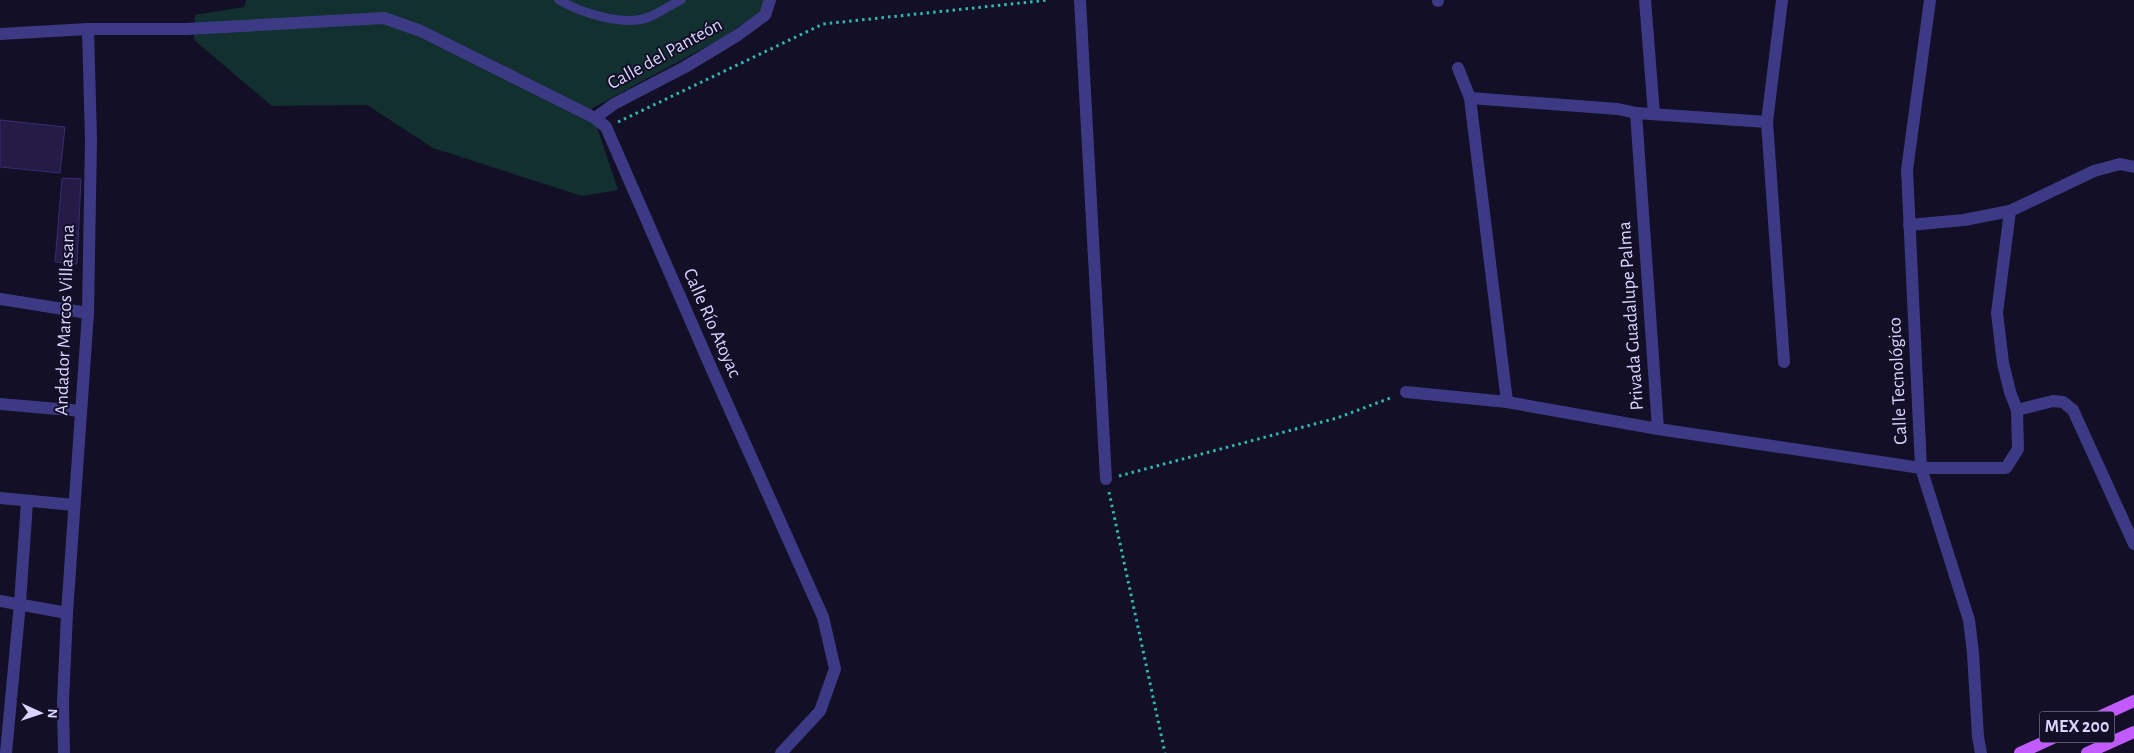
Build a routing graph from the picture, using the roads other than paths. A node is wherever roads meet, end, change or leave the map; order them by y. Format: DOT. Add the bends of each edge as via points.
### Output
graph roads {
  1 [pos="558,0"];
  2 [pos="681,0"];
  3 [pos="770,0"];
  4 [pos="1080,0"];
  5 [pos="1645,0"];
  6 [pos="1782,0"];
  7 [pos="1930,0"];
  8 [pos="88,29"];
  9 [pos="0,34"];
  10 [pos="1458,68"];
  11 [pos="1470,98"];
  12 [pos="1636,113"];
  13 [pos="1654,114"];
  14 [pos="596,118"];
  15 [pos="1766,122"];
  16 [pos="2134,167"];
  17 [pos="2010,211"];
  18 [pos="1909,225"];
  19 [pos="0,299"];
  20 [pos="88,313"];
  21 [pos="1784,362"];
  22 [pos="1406,392"];
  23 [pos="1507,402"];
  24 [pos="0,404"];
  25 [pos="2017,410"];
  26 [pos="81,411"];
  27 [pos="1658,429"];
  28 [pos="1921,468"];
  29 [pos="1106,479"];
  30 [pos="0,498"];
  31 [pos="27,502"];
  32 [pos="74,506"];
  33 [pos="2134,544"];
  34 [pos="0,601"];
  35 [pos="20,603"];
  36 [pos="67,613"];
  37 [pos="2134,701"];
  38 [pos="2134,732"];
  39 [pos="4,745"];
  40 [pos="64,753"];
  41 [pos="781,753"];
  42 [pos="1981,753"];
  43 [pos="2020,753"];
  44 [pos="2088,753"];
  1 -- 2 [label="lane" via="584,13 630,21 649,17"];
  3 -- 14 [label="street, Calle del Panteón" via="765,14 738,35 685,68 614,104"];
  4 -- 29 [label="street"];
  5 -- 13 [label="street"];
  6 -- 15 [label="street"];
  7 -- 18 [label="street, Calle Tecnológico" via="1907,170"];
  8 -- 9 [label="street"];
  8 -- 14 [label="street, Calle Río Atoyac" via="187,29 384,18 421,32"];
  8 -- 20 [label="street, Andador Marcos Villasana" via="91,140"];
  10 -- 11 [label="street"];
  11 -- 12 [label="street"];
  11 -- 23 [label="street"];
  12 -- 13 [label="street"];
  12 -- 27 [label="street, Privada Guadalupe Palma"];
  13 -- 15 [label="street"];
  14 -- 41 [label="street, Calle Río Atoyac" via="606,128 823,617 835,669 820,711"];
  15 -- 21 [label="street"];
  16 -- 17 [label="street" via="2120,164 2094,171"];
  17 -- 18 [label="street" via="1964,220"];
  17 -- 25 [label="street" via="1997,313 2003,364"];
  18 -- 28 [label="street, Calle Tecnológico"];
  19 -- 20 [label="street"];
  20 -- 26 [label="street, Andador Marcos Villasana"];
  22 -- 23 [label="street"];
  23 -- 27 [label="street"];
  24 -- 26 [label="street"];
  25 -- 28 [label="street, Privada Guadalupe Palma" via="2018,449 2006,468"];
  25 -- 33 [label="street" via="2053,401 2063,402 2073,410"];
  26 -- 32 [label="street, Andador Marcos Villasana"];
  27 -- 28 [label="street, Privada Guadalupe Palma"];
  28 -- 42 [label="street, Calle Tecnológico" via="1969,620"];
  30 -- 31 [label="street"];
  31 -- 32 [label="street"];
  31 -- 35 [label="street"];
  32 -- 36 [label="street, Andador Marcos Villasana"];
  34 -- 35 [label="street"];
  35 -- 36 [label="street"];
  35 -- 39 [label="street"];
  36 -- 40 [label="street, Andador Marcos Villasana"];
  37 -- 43 [label="main road, MEX 200"];
  38 -- 44 [label="main road, MEX 200"];
}
